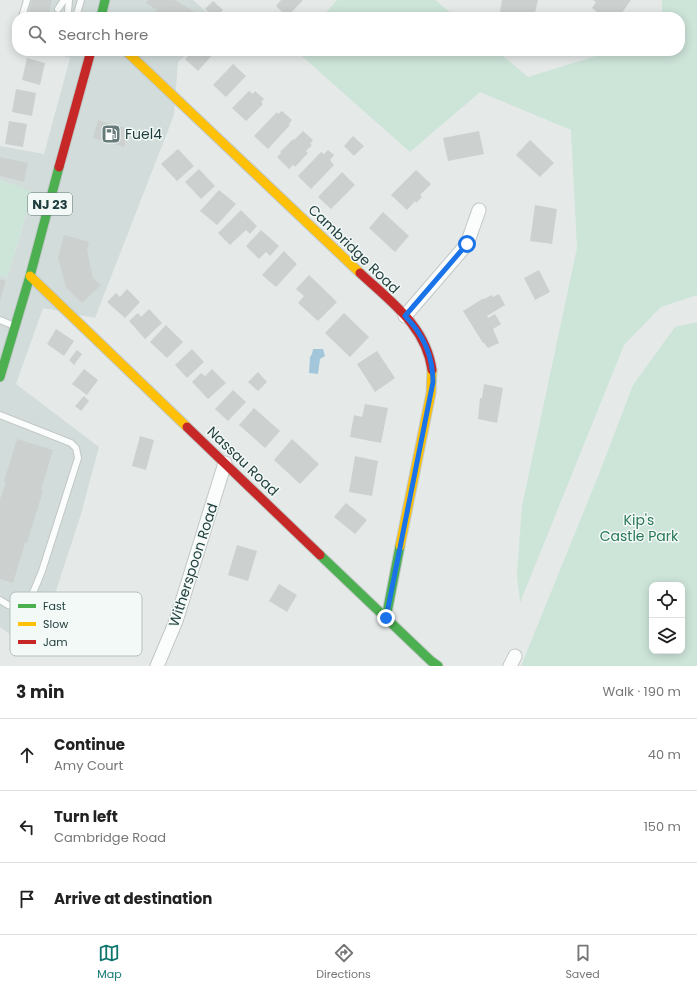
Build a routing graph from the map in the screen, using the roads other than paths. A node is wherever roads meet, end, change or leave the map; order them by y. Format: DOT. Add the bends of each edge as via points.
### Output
graph roads {
  1 [pos="27,0"];
  2 [pos="64,0"];
  3 [pos="69,0"];
  4 [pos="80,0"];
  5 [pos="105,0"];
  6 [pos="58,9"];
  7 [pos="23,12"];
  8 [pos="68,12"];
  9 [pos="77,12"];
  10 [pos="101,12"];
  11 [pos="90,56"];
  12 [pos="131,56"];
  13 [pos="479,210"];
  14 [pos="30,276"];
  15 [pos="405,316"];
  16 [pos="0,320"];
  17 [pos="15,326"];
  18 [pos="3,355"];
  19 [pos="0,377"];
  20 [pos="0,415"];
  21 [pos="225,463"];
  22 [pos="33,592"];
  23 [pos="0,600"];
  24 [pos="10,605"];
  25 [pos="386,618"];
  26 [pos="157,666"];
  27 [pos="438,666"];
  1 -- 7 [label="lane"];
  2 -- 6 [label="lane"];
  3 -- 8 [label="lane"];
  4 -- 9 [label="lane"];
  5 -- 10 [label="street"];
  11 -- 14 [label="street, NJ 23"];
  12 -- 15 [label="street, Cambridge Road"];
  13 -- 15 [label="street" via="467,244"];
  14 -- 17 [label="street, NJ 23"];
  14 -- 21 [label="street, Nassau Road"];
  15 -- 25 [label="street, Cambridge Road" via="425,341 433,382"];
  16 -- 17 [label="lane"];
  17 -- 18 [label="street, NJ 23"];
  18 -- 19 [label="street, NJ 23"];
  20 -- 22 [label="lane" via="71,443 76,448 78,458"];
  21 -- 25 [label="street, Nassau Road"];
  21 -- 26 [label="street, Witherspoon Road" via="176,621"];
  23 -- 24 [label="lane"];
  25 -- 27 [label="street, Nassau Road"];
}
